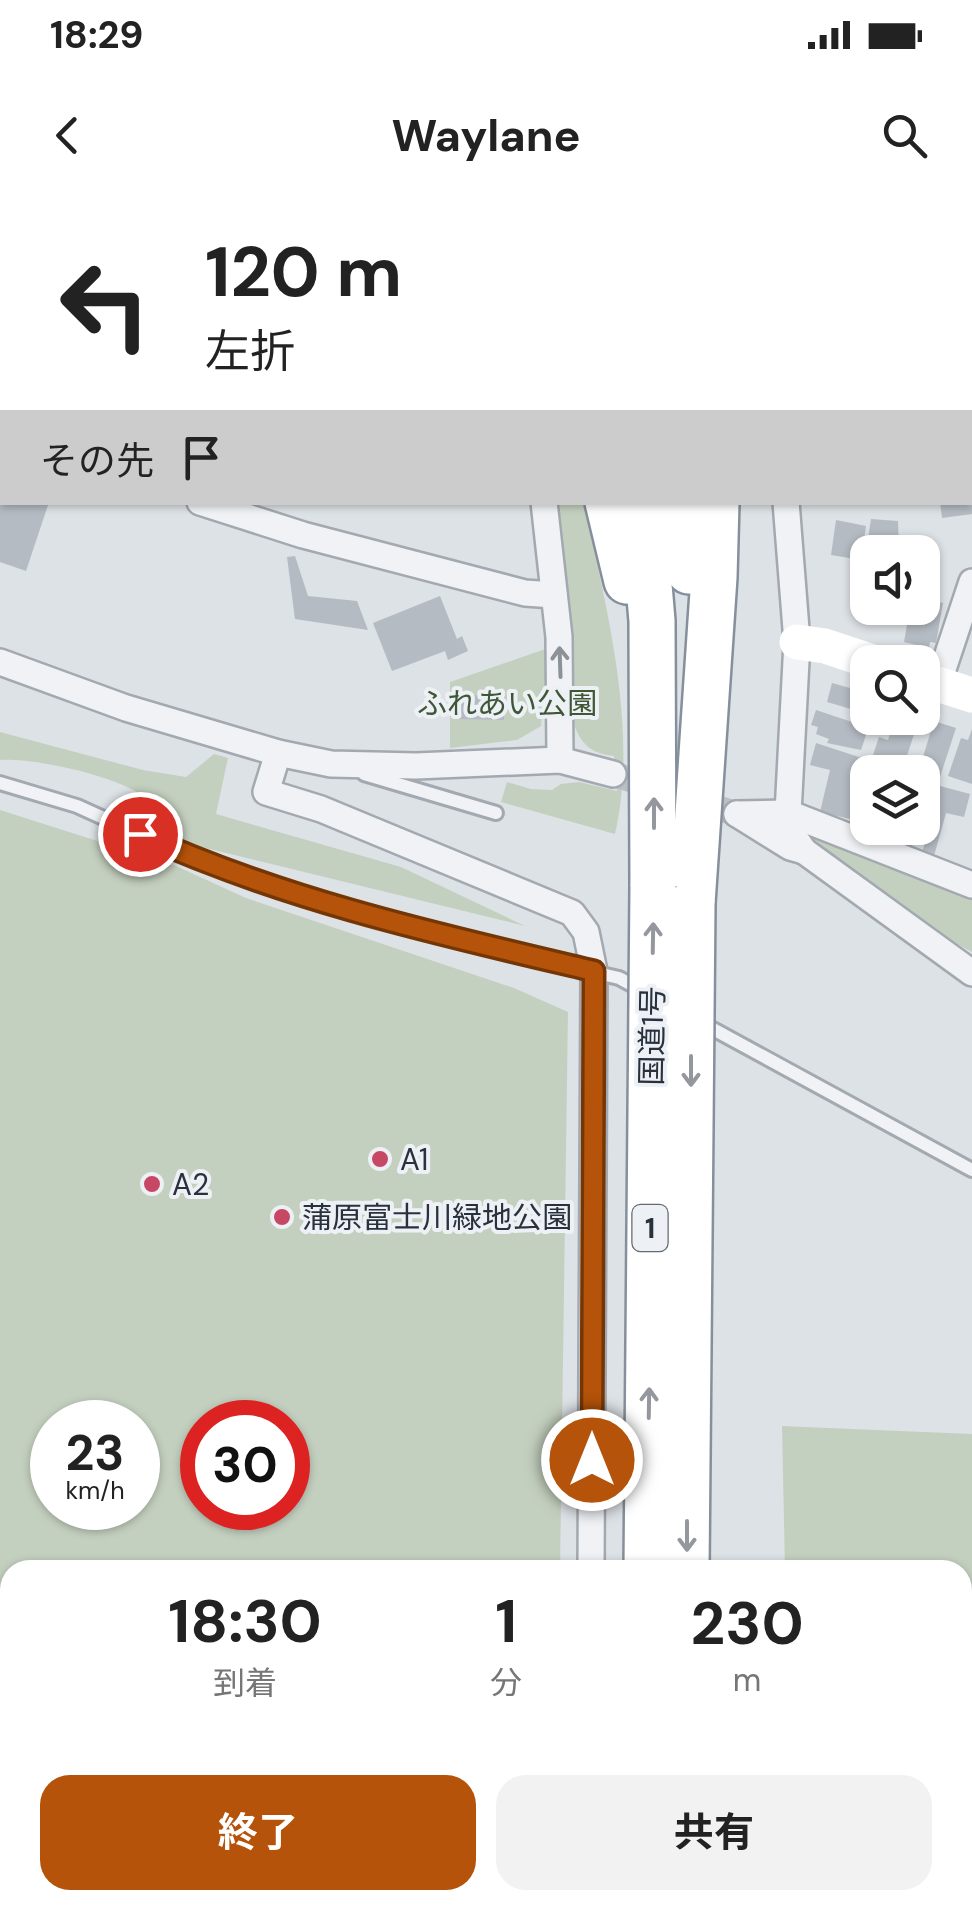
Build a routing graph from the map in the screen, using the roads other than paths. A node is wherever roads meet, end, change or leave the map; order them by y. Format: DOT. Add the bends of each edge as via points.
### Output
graph roads {
  1 [pos="209,505"];
  2 [pos="544,505"];
  3 [pos="609,505"];
  4 [pos="642,505"];
  5 [pos="684,505"];
  6 [pos="716,505"];
  7 [pos="786,505"];
  8 [pos="972,582"];
  9 [pos="554,595"];
  10 [pos="797,642"];
  11 [pos="850,654"];
  12 [pos="940,658"];
  13 [pos="0,662"];
  14 [pos="940,685"];
  15 [pos="972,696"];
  16 [pos="654,741"];
  17 [pos="278,753"];
  18 [pos="560,760"];
  19 [pos="332,764"];
  20 [pos="613,774"];
  21 [pos="0,782"];
  22 [pos="788,812"];
  23 [pos="496,813"];
  24 [pos="804,851"];
  25 [pos="972,885"];
  26 [pos="673,895"];
  27 [pos="594,971"];
  28 [pos="972,972"];
  29 [pos="972,1170"];
  30 [pos="591,1560"];
  31 [pos="647,1560"];
  32 [pos="686,1560"];
  1 -- 9 [label="street" via="302,536 525,594"];
  2 -- 9 [label="street"];
  3 -- 16 [label="highway"];
  4 -- 16 [label="highway, 国道1号 / 1"];
  5 -- 26 [label="highway, 国道1号 / 1" via="694,688"];
  6 -- 26 [label="highway" via="712,615"];
  7 -- 10 [label="street"];
  8 -- 12 [label="street"];
  18 -- 9 [label="street, one-way"];
  10 -- 11 [label="street"];
  10 -- 22 [label="street"];
  13 -- 17 [label="street"];
  14 -- 15 [label="street"];
  26 -- 16 [label="highway, 国道1号 / 1, one-way"];
  17 -- 19 [label="street"];
  17 -- 27 [label="street" via="266,792 572,913 586,932"];
  18 -- 19 [label="street"];
  18 -- 20 [label="street"];
  19 -- 23 [label="lane"];
  21 -- 27 [label="lane" via="77,806 264,883"];
  22 -- 24 [label="street"];
  22 -- 24 [label="street" via="737,814"];
  22 -- 25 [label="street"];
  24 -- 28 [label="street"];
  31 -- 26 [label="highway, 国道1号 / 1, one-way, bridge"];
  26 -- 32 [label="highway, 国道1号 / 1, one-way, bridge"];
  27 -- 29 [label="lane" via="619,978"];
  27 -- 30 [label="street"];
}
